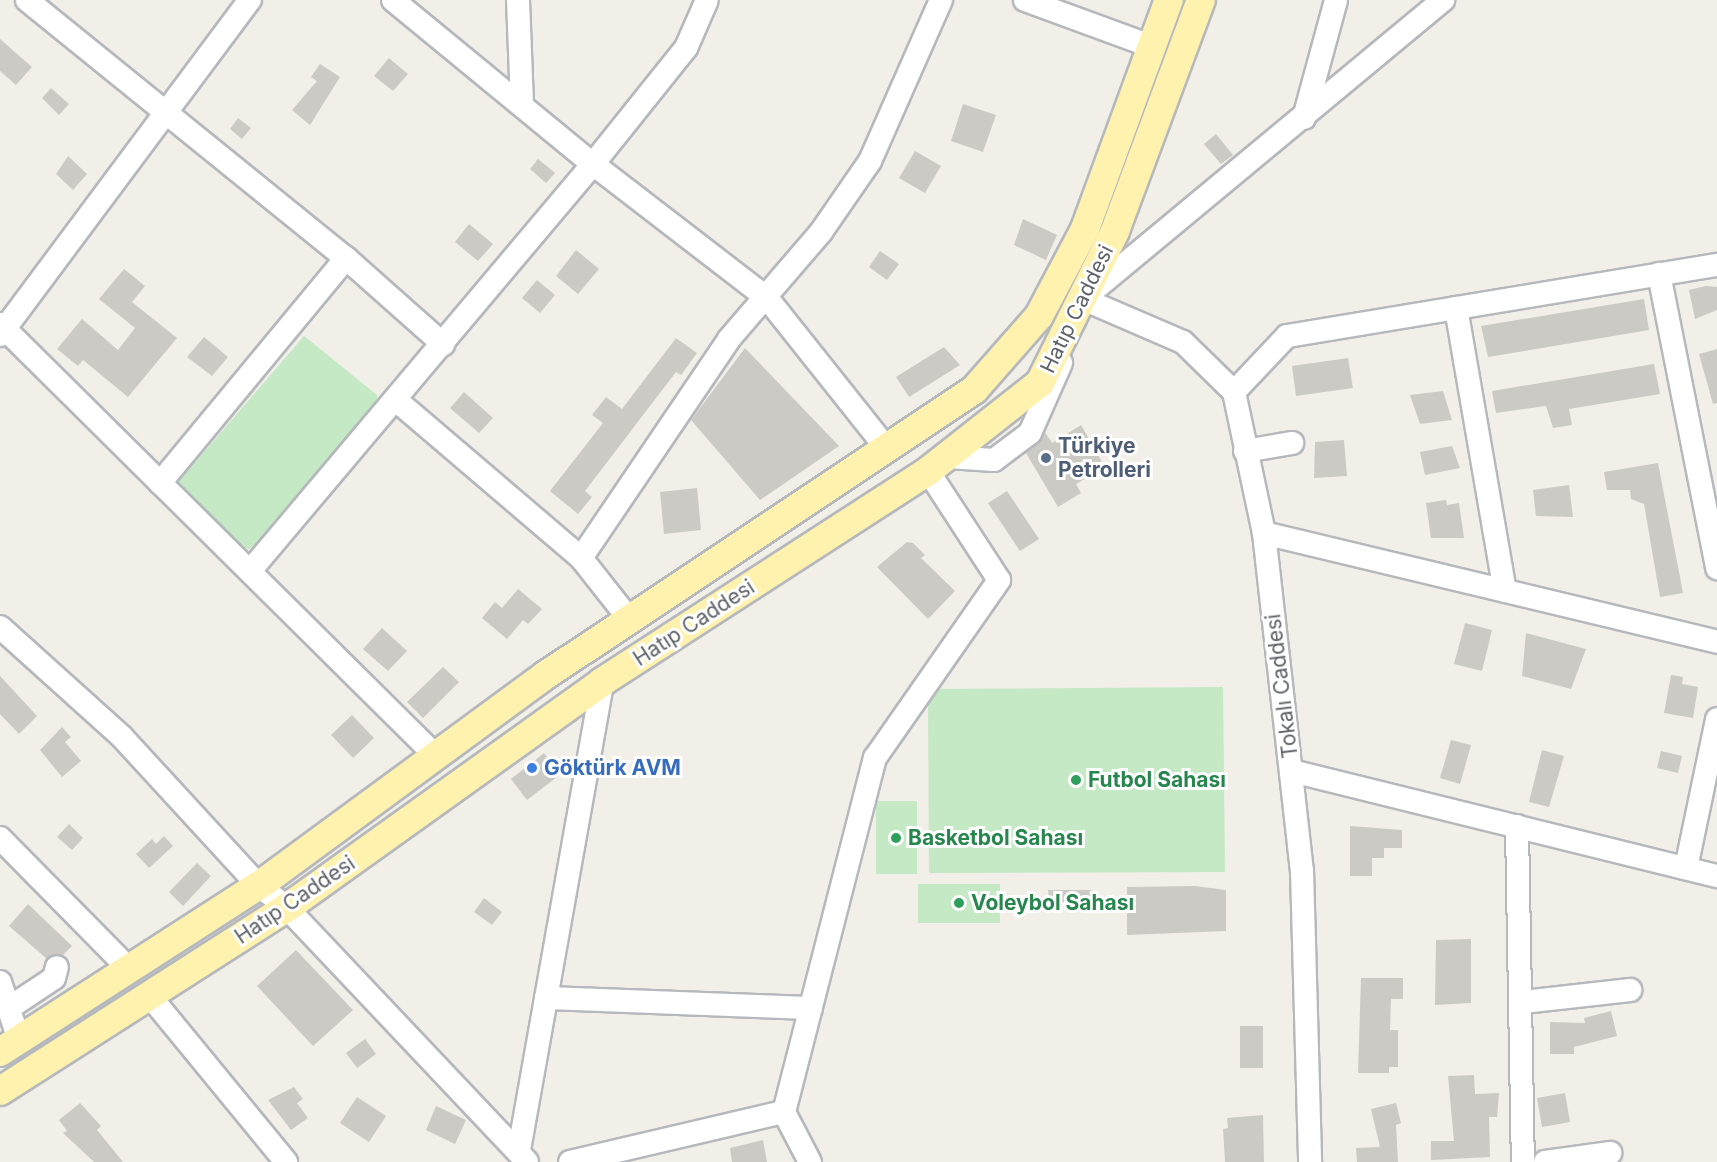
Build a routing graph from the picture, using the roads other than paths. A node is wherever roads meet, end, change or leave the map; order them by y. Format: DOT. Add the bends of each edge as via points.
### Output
graph roads {
  1 [pos="27,0"];
  2 [pos="250,0"];
  3 [pos="393,0"];
  4 [pos="518,0"];
  5 [pos="707,0"];
  6 [pos="941,0"];
  7 [pos="1025,0"];
  8 [pos="1168,0"];
  9 [pos="1201,0"];
  10 [pos="1336,0"];
  11 [pos="1443,0"];
  12 [pos="1152,45"];
  13 [pos="522,105"];
  14 [pos="163,113"];
  15 [pos="1304,118"];
  16 [pos="593,164"];
  17 [pos="346,258"];
  18 [pos="1717,265"];
  19 [pos="1659,274"];
  20 [pos="1056,286"];
  21 [pos="767,298"];
  22 [pos="1083,299"];
  23 [pos="1456,308"];
  24 [pos="2,329"];
  25 [pos="443,344"];
  26 [pos="1234,393"];
  27 [pos="396,400"];
  28 [pos="1292,443"];
  29 [pos="888,450"];
  30 [pos="1245,451"];
  31 [pos="938,464"];
  32 [pos="160,483"];
  33 [pos="1264,533"];
  34 [pos="581,558"];
  35 [pos="1717,568"];
  36 [pos="250,571"];
  37 [pos="1504,591"];
  38 [pos="630,620"];
  39 [pos="0,627"];
  40 [pos="1717,642"];
  41 [pos="602,682"];
  42 [pos="1717,719"];
  43 [pos="436,756"];
  44 [pos="1292,771"];
  45 [pos="1517,826"];
  46 [pos="0,838"];
  47 [pos="1686,868"];
  48 [pos="1717,876"];
  49 [pos="258,885"];
  50 [pos="286,908"];
  51 [pos="57,967"];
  52 [pos="129,969"];
  53 [pos="0,982"];
  54 [pos="1630,990"];
  55 [pos="149,995"];
  56 [pos="546,998"];
  57 [pos="1523,1002"];
  58 [pos="811,1008"];
  59 [pos="8,1027"];
  60 [pos="0,1091"];
  61 [pos="783,1112"];
  62 [pos="1610,1153"];
  63 [pos="523,1156"];
  64 [pos="286,1162"];
  65 [pos="570,1162"];
  66 [pos="810,1162"];
  67 [pos="1310,1162"];
  68 [pos="1523,1162"];
  69 [pos="1545,1162"];
  1 -- 14 [label="street"];
  2 -- 14 [label="street"];
  3 -- 13 [label="street"];
  4 -- 13 [label="street"];
  5 -- 16 [label="street" via="686,48"];
  6 -- 21 [label="street" via="870,161"];
  7 -- 12 [label="street"];
  8 -- 12 [label="main road, Hatıp Caddesi"];
  9 -- 22 [label="main road, Hatıp Caddesi" via="1115,231"];
  10 -- 15 [label="street"];
  11 -- 15 [label="street"];
  12 -- 20 [label="main road, Hatıp Caddesi" via="1084,229"];
  13 -- 16 [label="street"];
  14 -- 17 [label="street"];
  14 -- 24 [label="street"];
  15 -- 22 [label="street"];
  16 -- 21 [label="street"];
  16 -- 25 [label="street"];
  17 -- 25 [label="street"];
  17 -- 32 [label="street"];
  18 -- 19 [label="street"];
  19 -- 23 [label="street"];
  19 -- 35 [label="street"];
  20 -- 22 [label="main road"];
  20 -- 29 [label="main road, Hatıp Caddesi" via="1039,316 974,390"];
  21 -- 29 [label="street"];
  21 -- 34 [label="street" via="729,339"];
  22 -- 26 [label="street" via="1183,342"];
  22 -- 31 [label="main road, Hatıp Caddesi" via="1040,383"];
  23 -- 26 [label="street" via="1287,336"];
  23 -- 37 [label="street"];
  24 -- 32 [label="street"];
  25 -- 27 [label="street"];
  26 -- 30 [label="street, Tokalı Caddesi"];
  27 -- 34 [label="street"];
  27 -- 36 [label="street"];
  28 -- 30 [label="street"];
  29 -- 38 [label="main road, Hatıp Caddesi"];
  30 -- 33 [label="street, Tokalı Caddesi"];
  31 -- 41 [label="main road, Hatıp Caddesi"];
  31 -- 58 [label="street" via="999,580 875,758"];
  32 -- 36 [label="street"];
  33 -- 37 [label="street"];
  33 -- 44 [label="street, Tokalı Caddesi"];
  34 -- 38 [label="street"];
  36 -- 43 [label="street"];
  37 -- 40 [label="street"];
  38 -- 43 [label="main road, Hatıp Caddesi"];
  39 -- 49 [label="street" via="122,738"];
  41 -- 50 [label="main road, Hatıp Caddesi"];
  41 -- 56 [label="street"];
  42 -- 47 [label="street"];
  43 -- 49 [label="main road, Hatıp Caddesi"];
  44 -- 45 [label="street"];
  44 -- 67 [label="street, Tokalı Caddesi" via="1302,870"];
  45 -- 47 [label="street"];
  45 -- 57 [label="street"];
  46 -- 52 [label="street"];
  47 -- 48 [label="street"];
  49 -- 50 [label="street"];
  49 -- 52 [label="main road, Hatıp Caddesi"];
  50 -- 55 [label="main road, Hatıp Caddesi"];
  50 -- 63 [label="street"];
  51 -- 59 [label="street" via="54,978"];
  52 -- 59 [label="main road, Hatıp Caddesi"];
  53 -- 59 [label="street"];
  54 -- 57 [label="street"];
  55 -- 60 [label="main road, Hatıp Caddesi"];
  55 -- 64 [label="street"];
  56 -- 58 [label="street"];
  56 -- 63 [label="street"];
  57 -- 68 [label="street"];
  58 -- 61 [label="street"];
  61 -- 65 [label="street"];
  61 -- 66 [label="street"];
  62 -- 69 [label="street"];
}
